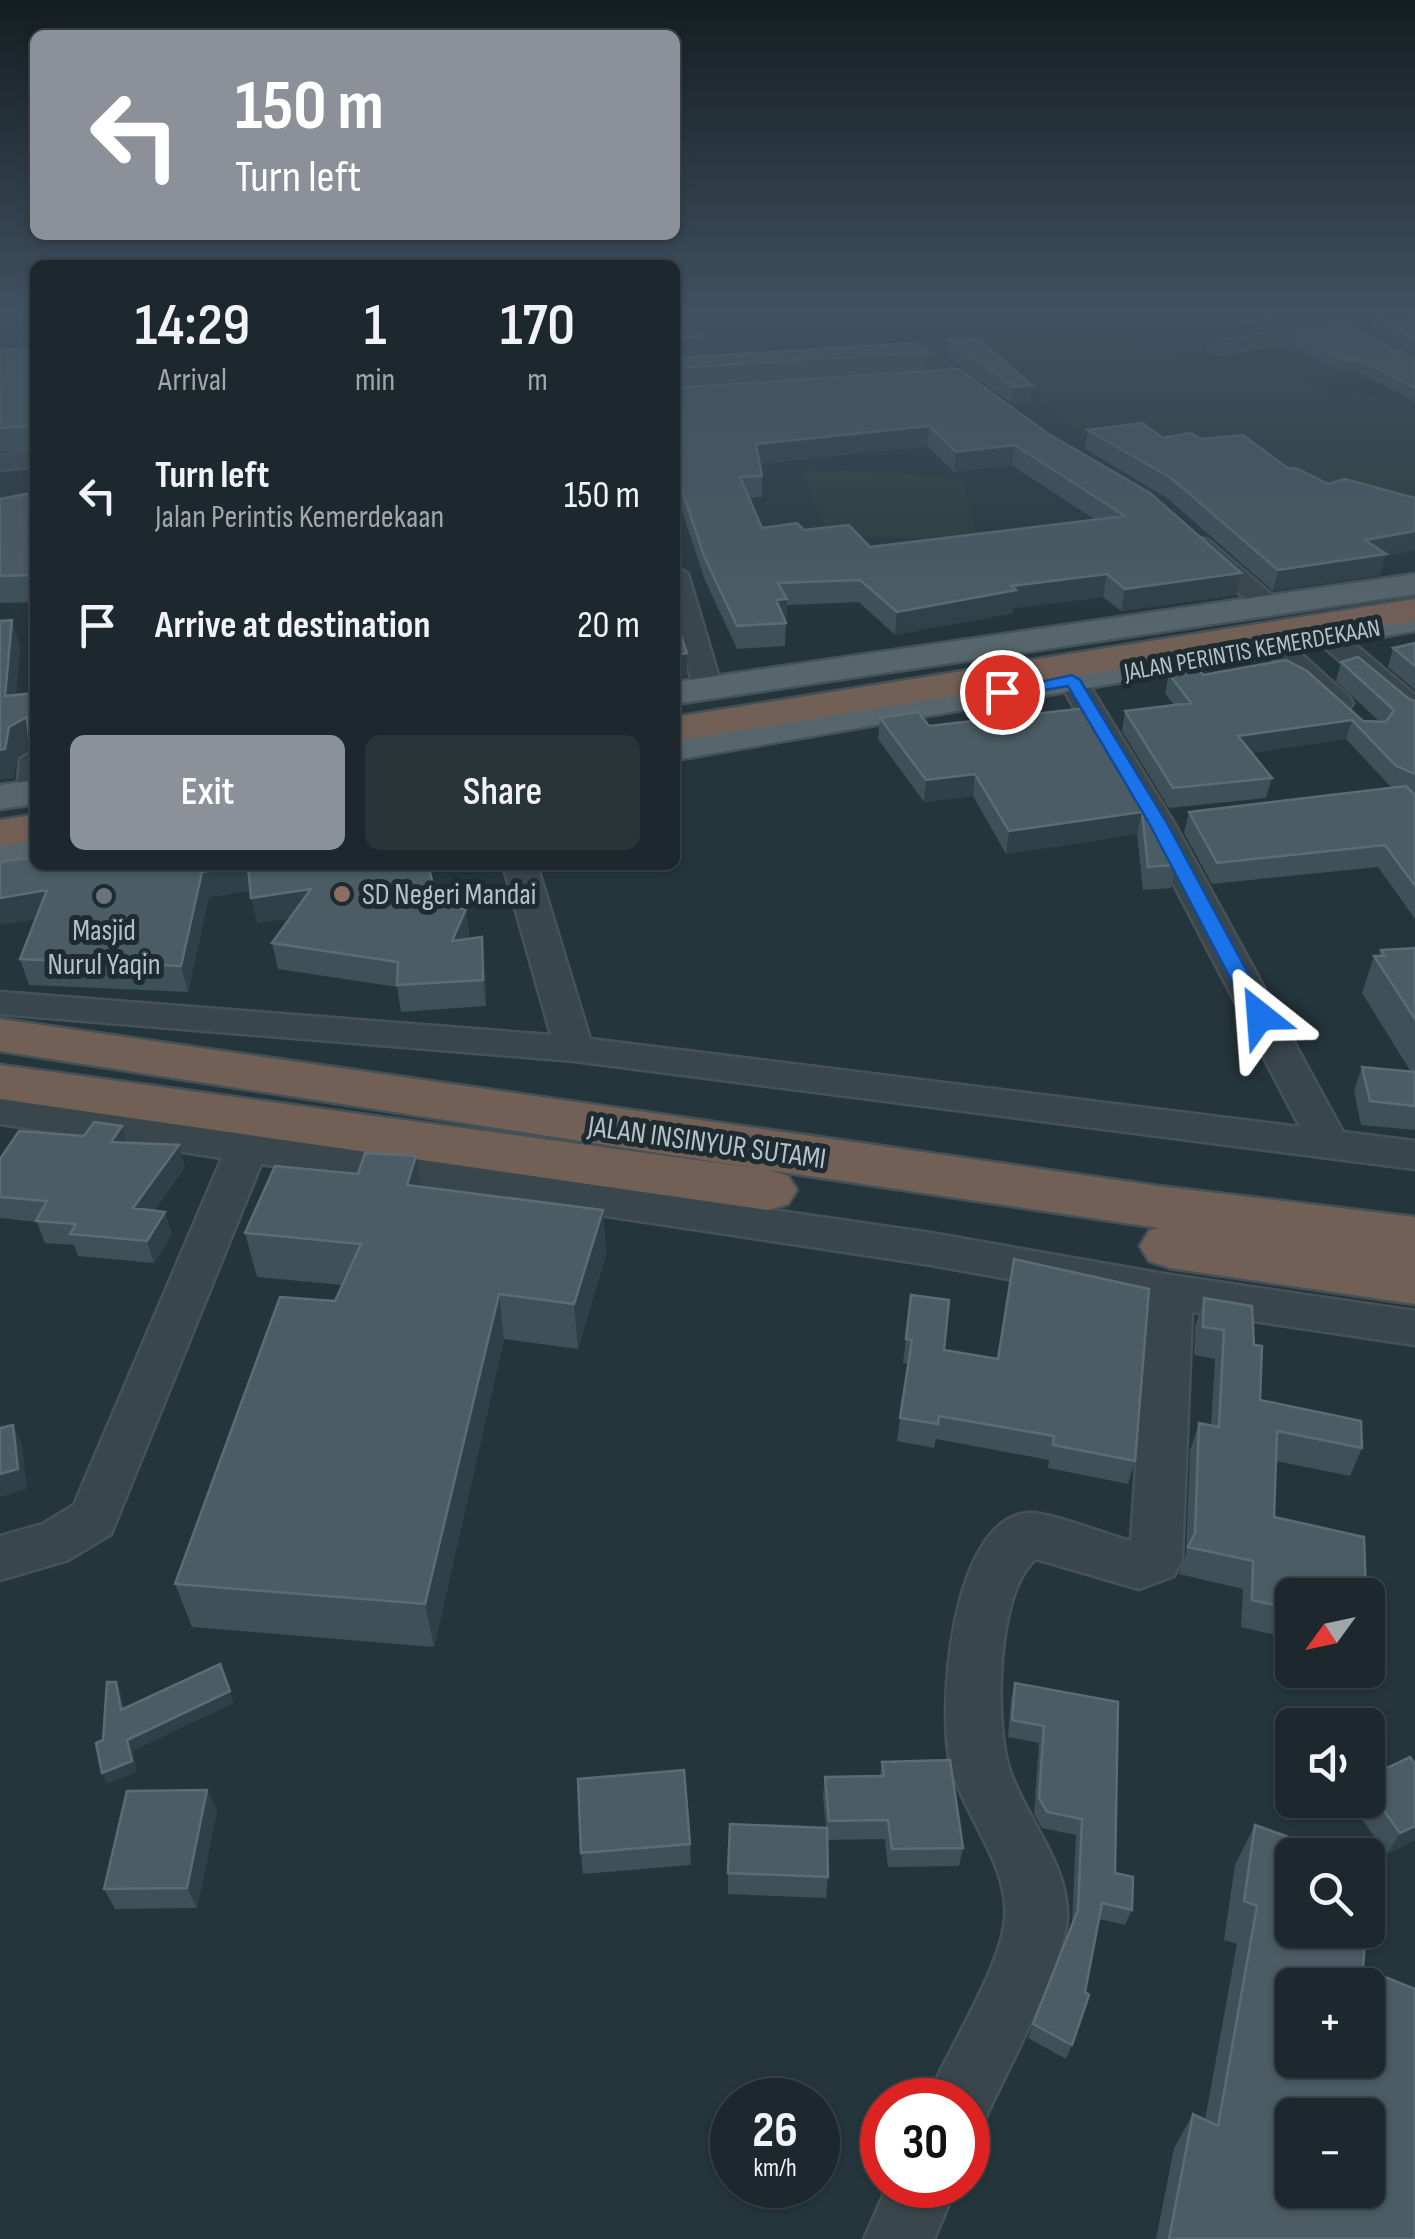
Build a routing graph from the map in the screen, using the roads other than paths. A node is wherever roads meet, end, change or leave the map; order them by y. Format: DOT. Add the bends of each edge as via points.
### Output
graph roads {
  1 [pos="30,459"];
  2 [pos="0,462"];
  3 [pos="1186,532"];
  4 [pos="1415,588"];
  5 [pos="1268,605"];
  6 [pos="680,608"];
  7 [pos="1415,610"];
  8 [pos="1415,621"];
  9 [pos="1328,636"];
  10 [pos="1276,645"];
  11 [pos="1072,680"];
  12 [pos="692,690"];
  13 [pos="680,710"];
  14 [pos="1415,710"];
  15 [pos="1358,720"];
  16 [pos="680,728"];
  17 [pos="680,748"];
  18 [pos="25,798"];
  19 [pos="1197,819"];
  20 [pos="1158,823"];
  21 [pos="0,834"];
  22 [pos="30,850"];
  23 [pos="0,855"];
  24 [pos="521,870"];
  25 [pos="0,1003"];
  26 [pos="0,1034"];
  27 [pos="574,1050"];
  28 [pos="0,1082"];
  29 [pos="0,1111"];
  30 [pos="1328,1144"];
  31 [pos="246,1149"];
  32 [pos="1415,1155"];
  33 [pos="1415,1238"];
  34 [pos="1415,1281"];
  35 [pos="1170,1292"];
  36 [pos="1415,1328"];
  37 [pos="0,1558"];
  38 [pos="970,2078"];
  39 [pos="913,2208"];
  40 [pos="899,2239"];
  1 -- 2 [label="street"];
  3 -- 5 [label="street"];
  4 -- 5 [label="main road, JALAN PERINTIS KEMERDEKAAN"];
  4 -- 13 [label="highway, JALAN PERINTIS KEMERDEKAAN"];
  5 -- 12 [label="main road, JALAN PERINTIS KEMERDEKAAN"];
  6 -- 12 [label="street"];
  7 -- 16 [label="highway, JALAN PERINTIS KEMERDEKAAN"];
  8 -- 9 [label="main road, JALAN PERINTIS KEMERDEKAAN"];
  9 -- 10 [label="main road, JALAN PERINTIS KEMERDEKAAN"];
  9 -- 14 [label="street"];
  10 -- 11 [label="main road, JALAN PERINTIS KEMERDEKAAN"];
  10 -- 15 [label="street"];
  11 -- 17 [label="main road, JALAN PERINTIS KEMERDEKAAN"];
  11 -- 20 [label="street"];
  18 -- 21 [label="highway"];
  19 -- 20 [label="street"];
  20 -- 30 [label="street"];
  22 -- 23 [label="main road"];
  24 -- 27 [label="street"];
  25 -- 27 [label="street"];
  26 -- 33 [label="highway, JALAN INSINYUR SUTAMI" via="842,1162"];
  27 -- 30 [label="street"];
  28 -- 34 [label="highway, JALAN INSINYUR SUTAMI"];
  29 -- 31 [label="street"];
  30 -- 32 [label="street"];
  31 -- 35 [label="street"];
  31 -- 37 [label="street" via="93,1519 54,1544"];
  35 -- 36 [label="street"];
  35 -- 38 [label="street" via="1156,1560 1139,1566 1028,1536 1011,1545 986,1601 972,1732 1031,1891 1036,1925"];
  39 -- 40 [label="street"];
}
